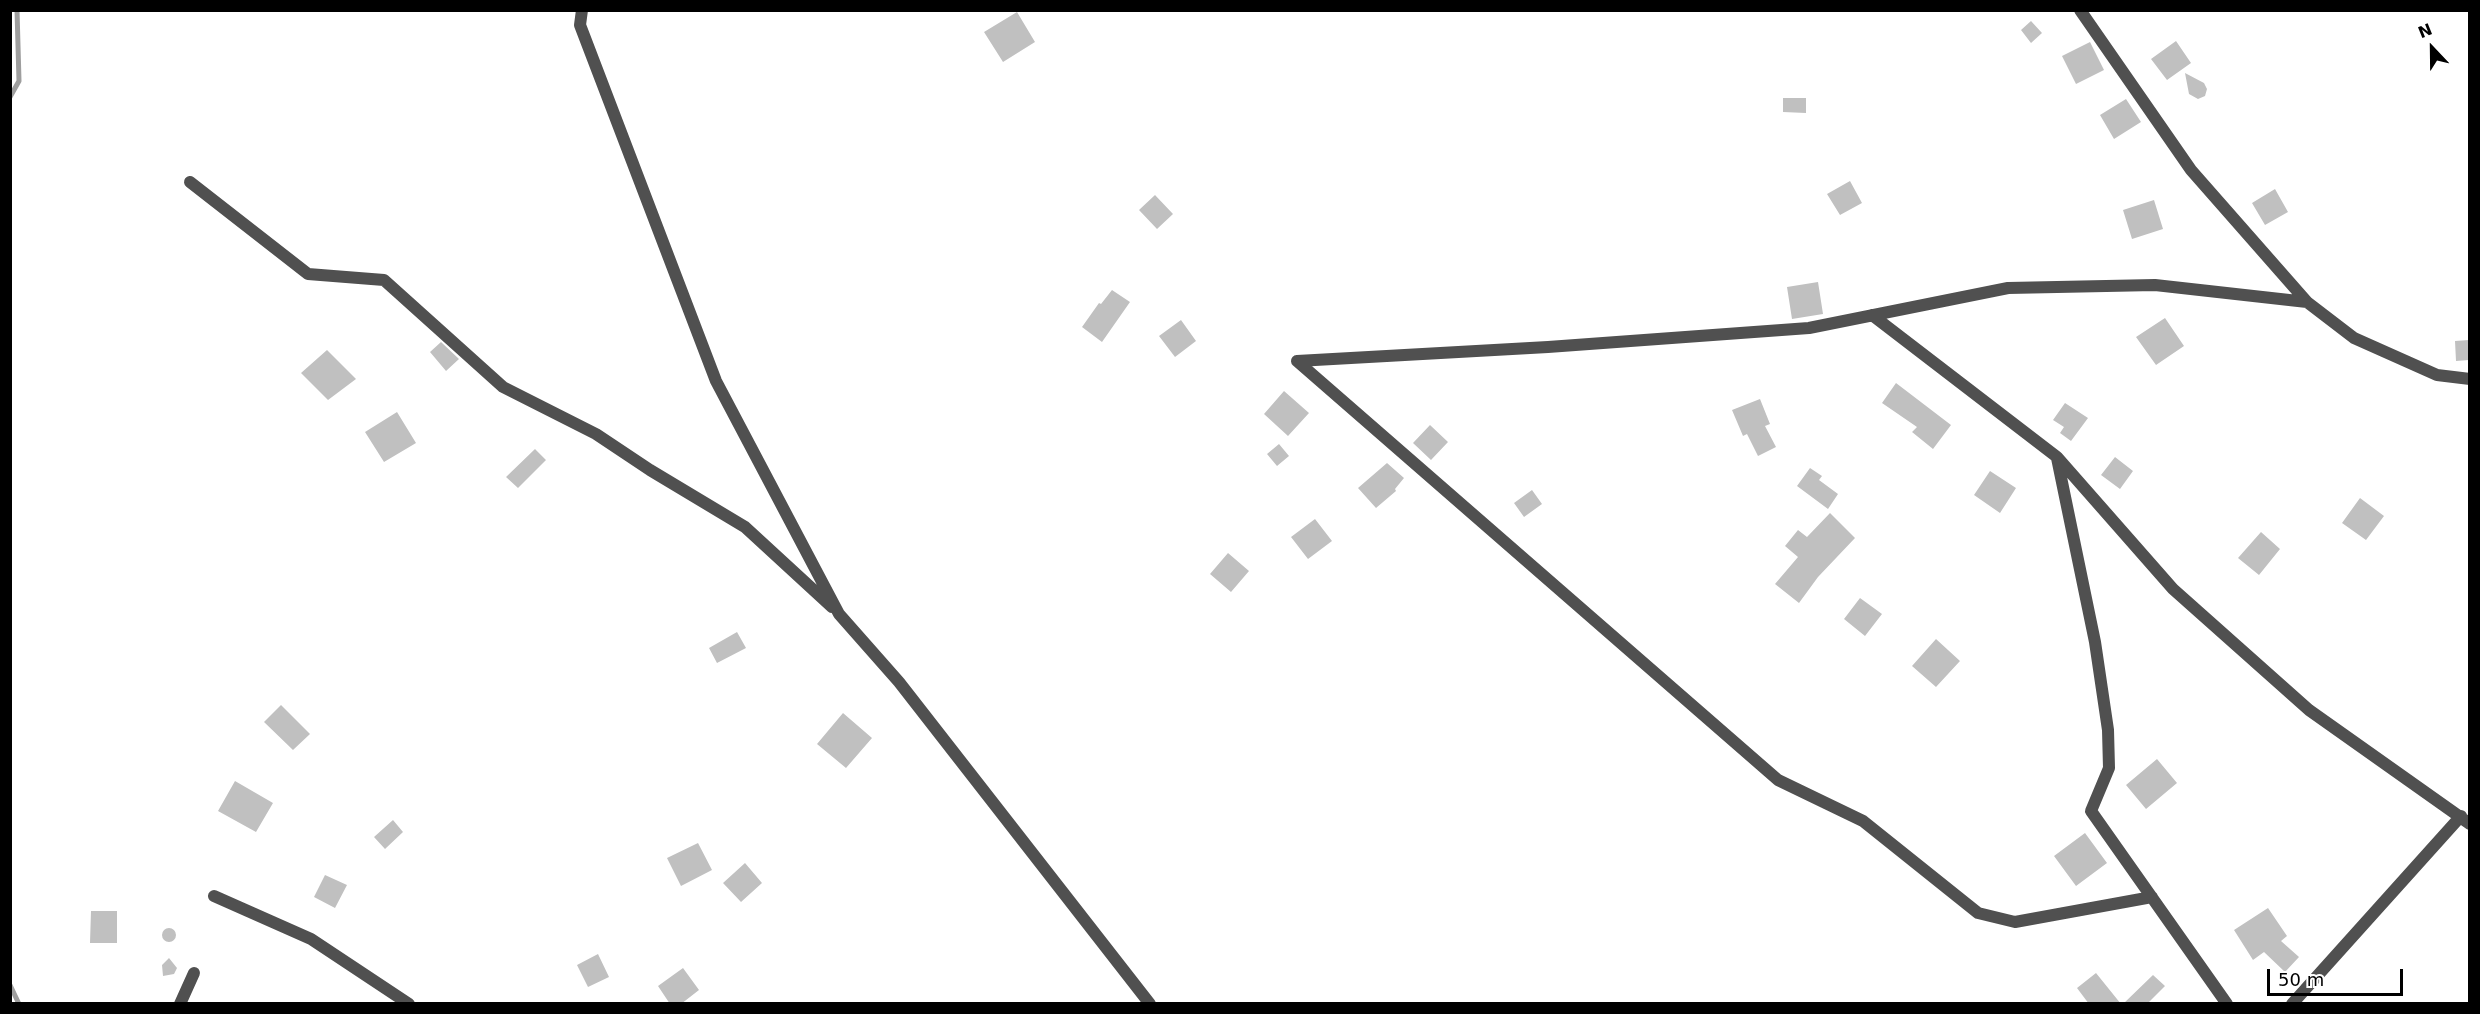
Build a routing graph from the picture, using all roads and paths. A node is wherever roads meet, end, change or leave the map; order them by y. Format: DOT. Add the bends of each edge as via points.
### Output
graph roads {
  1 [pos="582,10"];
  2 [pos="2080,10"];
  3 [pos="190,182"];
  4 [pos="2307,302"];
  5 [pos="1872,315"];
  6 [pos="2469,379"];
  7 [pos="2057,457"];
  8 [pos="839,614"];
  9 [pos="2465,820"];
  10 [pos="214,896"];
  11 [pos="2152,897"];
  12 [pos="194,973"];
  13 [pos="180,1004"];
  14 [pos="409,1004"];
  15 [pos="1150,1004"];
  16 [pos="2227,1004"];
  17 [pos="2292,1004"];
  1 -- 8 [label="street" via="580,25 716,381"];
  2 -- 4 [label="street" via="2191,170"];
  3 -- 8 [label="street" via="308,274 384,280 503,387 596,434 746,527"];
  4 -- 5 [label="street" via="2155,285 2008,288"];
  4 -- 6 [label="street" via="2354,338 2437,375"];
  5 -- 7 [label="street"];
  5 -- 11 [label="street" via="1809,328 1297,361 1778,780 1863,821 1978,913 2015,922"];
  7 -- 9 [label="street" via="2173,589 2309,710"];
  7 -- 11 [label="street" via="2095,642 2108,730 2109,768 2091,811"];
  8 -- 15 [label="street" via="899,682"];
  9 -- 17 [label="street"];
  10 -- 14 [label="street" via="311,939"];
  11 -- 16 [label="street"];
  12 -- 13 [label="street"];
}
